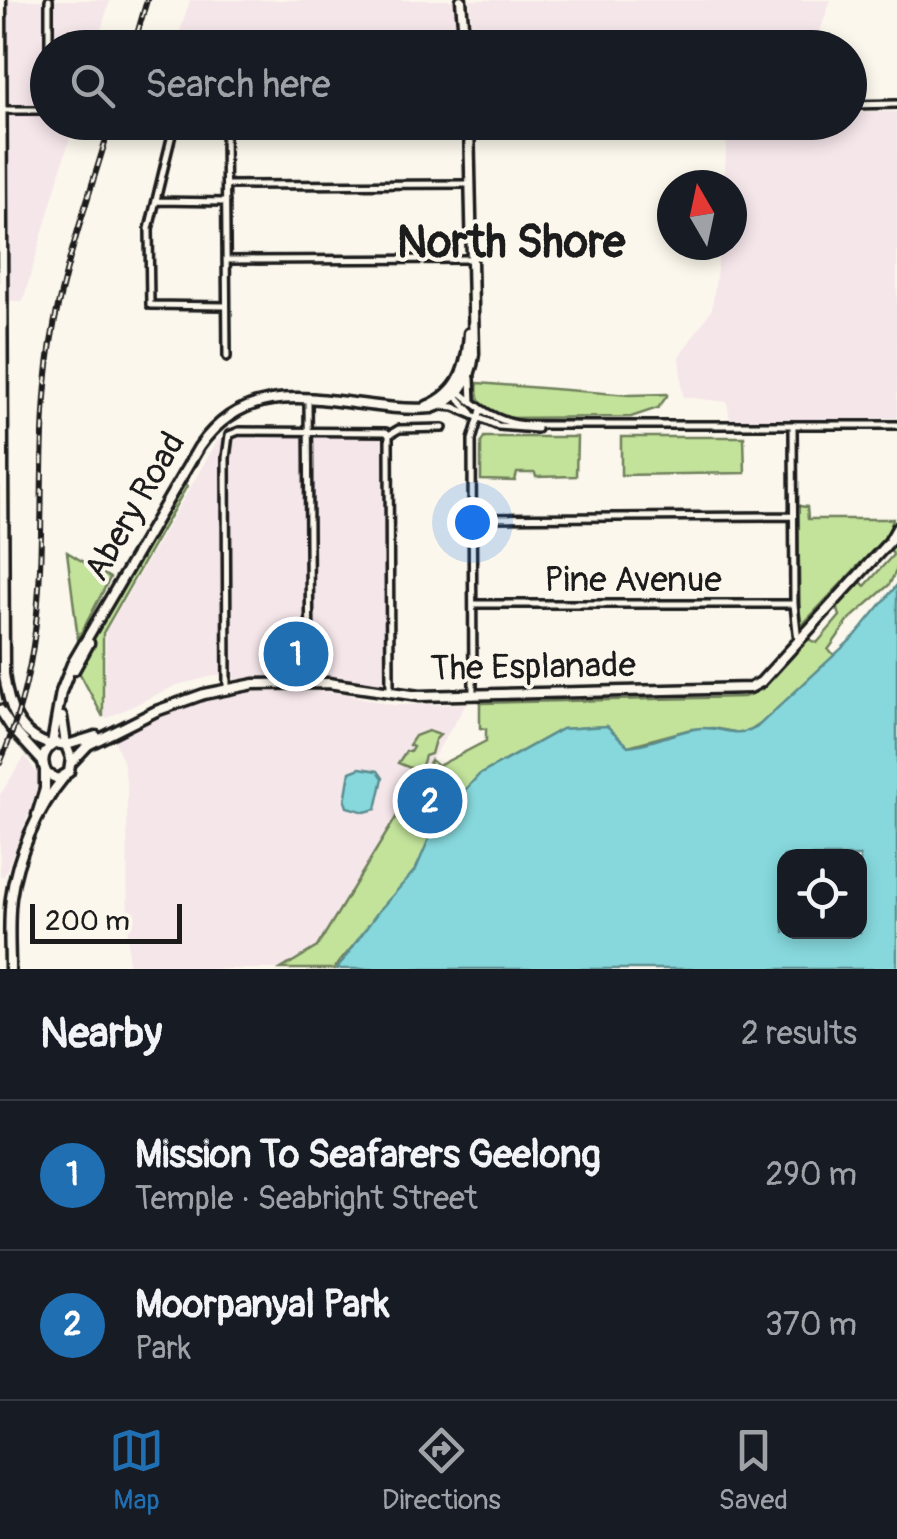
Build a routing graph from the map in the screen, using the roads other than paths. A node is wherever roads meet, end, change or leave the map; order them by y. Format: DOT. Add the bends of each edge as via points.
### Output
graph roads {
  1 [pos="1,0"];
  2 [pos="49,0"];
  3 [pos="461,0"];
  4 [pos="49,30"];
  5 [pos="463,30"];
  6 [pos="867,104"];
  7 [pos="897,104"];
  8 [pos="1,110"];
  9 [pos="30,110"];
  10 [pos="171,140"];
  11 [pos="225,140"];
  12 [pos="470,140"];
  13 [pos="470,184"];
  14 [pos="226,185"];
  15 [pos="156,202"];
  16 [pos="226,202"];
  17 [pos="470,259"];
  18 [pos="226,260"];
  19 [pos="226,306"];
  20 [pos="471,309"];
  21 [pos="227,357"];
  22 [pos="472,366"];
  23 [pos="456,392"];
  24 [pos="308,398"];
  25 [pos="474,405"];
  26 [pos="440,406"];
  27 [pos="412,409"];
  28 [pos="481,410"];
  29 [pos="478,418"];
  30 [pos="793,425"];
  31 [pos="564,426"];
  32 [pos="897,426"];
  33 [pos="2,428"];
  34 [pos="443,428"];
  35 [pos="308,432"];
  36 [pos="389,435"];
  37 [pos="793,516"];
  38 [pos="472,518"];
  39 [pos="897,528"];
  40 [pos="473,604"];
  41 [pos="794,604"];
  42 [pos="96,625"];
  43 [pos="798,641"];
  44 [pos="310,682"];
  45 [pos="228,689"];
  46 [pos="390,694"];
  47 [pos="473,696"];
  48 [pos="2,713"];
  49 [pos="108,733"];
  50 [pos="52,745"];
  51 [pos="66,745"];
  52 [pos="71,763"];
  53 [pos="44,767"];
  54 [pos="64,778"];
  55 [pos="34,829"];
  56 [pos="10,969"];
  1 -- 8 [label="main road"];
  2 -- 4 [label="street"];
  3 -- 5 [label="main road"];
  6 -- 7 [label="street"];
  8 -- 9 [label="street"];
  8 -- 33 [label="main road"];
  10 -- 15 [label="street"];
  11 -- 14 [label="street"];
  12 -- 13 [label="main road"];
  13 -- 14 [label="street"];
  13 -- 17 [label="main road"];
  14 -- 16 [label="street"];
  15 -- 16 [label="street"];
  15 -- 19 [label="street" via="149,230 150,306"];
  16 -- 18 [label="street"];
  17 -- 18 [label="street"];
  17 -- 20 [label="main road"];
  18 -- 19 [label="street"];
  19 -- 21 [label="street"];
  20 -- 22 [label="main road"];
  20 -- 23 [label="main road" via="467,361"];
  22 -- 23 [label="main road"];
  22 -- 25 [label="street"];
  23 -- 25 [label="street"];
  23 -- 26 [label="main road"];
  23 -- 27 [label="main road"];
  23 -- 29 [label="street"];
  24 -- 27 [label="main road, Abery Road"];
  24 -- 35 [label="street"];
  24 -- 42 [label="main road, Abery Road" via="257,402 210,432"];
  25 -- 28 [label="street"];
  26 -- 27 [label="main road, Abery Road"];
  26 -- 29 [label="street"];
  28 -- 29 [label="street"];
  28 -- 31 [label="street" via="512,424"];
  29 -- 31 [label="street" via="510,428"];
  29 -- 38 [label="street"];
  30 -- 31 [label="street"];
  30 -- 32 [label="street"];
  30 -- 37 [label="street"];
  33 -- 48 [label="main road"];
  34 -- 36 [label="street"];
  35 -- 36 [label="street"];
  35 -- 44 [label="street"];
  35 -- 45 [label="street" via="230,434"];
  36 -- 46 [label="street"];
  37 -- 38 [label="street"];
  37 -- 41 [label="street"];
  38 -- 40 [label="street"];
  39 -- 43 [label="main road, The Esplanade"];
  40 -- 41 [label="street, Pine Avenue"];
  40 -- 47 [label="street"];
  41 -- 43 [label="street"];
  42 -- 50 [label="main road, Abery Road" via="64,680"];
  42 -- 51 [label="main road, Abery Road" via="64,696"];
  43 -- 47 [label="main road, The Esplanade" via="750,688"];
  44 -- 45 [label="main road, The Esplanade"];
  44 -- 46 [label="main road, The Esplanade"];
  45 -- 49 [label="main road, The Esplanade" via="180,701"];
  46 -- 47 [label="main road, The Esplanade"];
  48 -- 50 [label="main road"];
  48 -- 53 [label="main road"];
  49 -- 51 [label="main road, The Esplanade"];
  49 -- 52 [label="main road, The Esplanade"];
  50 -- 51 [label="main road"];
  50 -- 53 [label="main road"];
  51 -- 52 [label="main road"];
  52 -- 54 [label="main road"];
  53 -- 54 [label="main road" via="51,778"];
  53 -- 55 [label="main road"];
  54 -- 55 [label="main road"];
  55 -- 56 [label="main road" via="11,896"];
}
